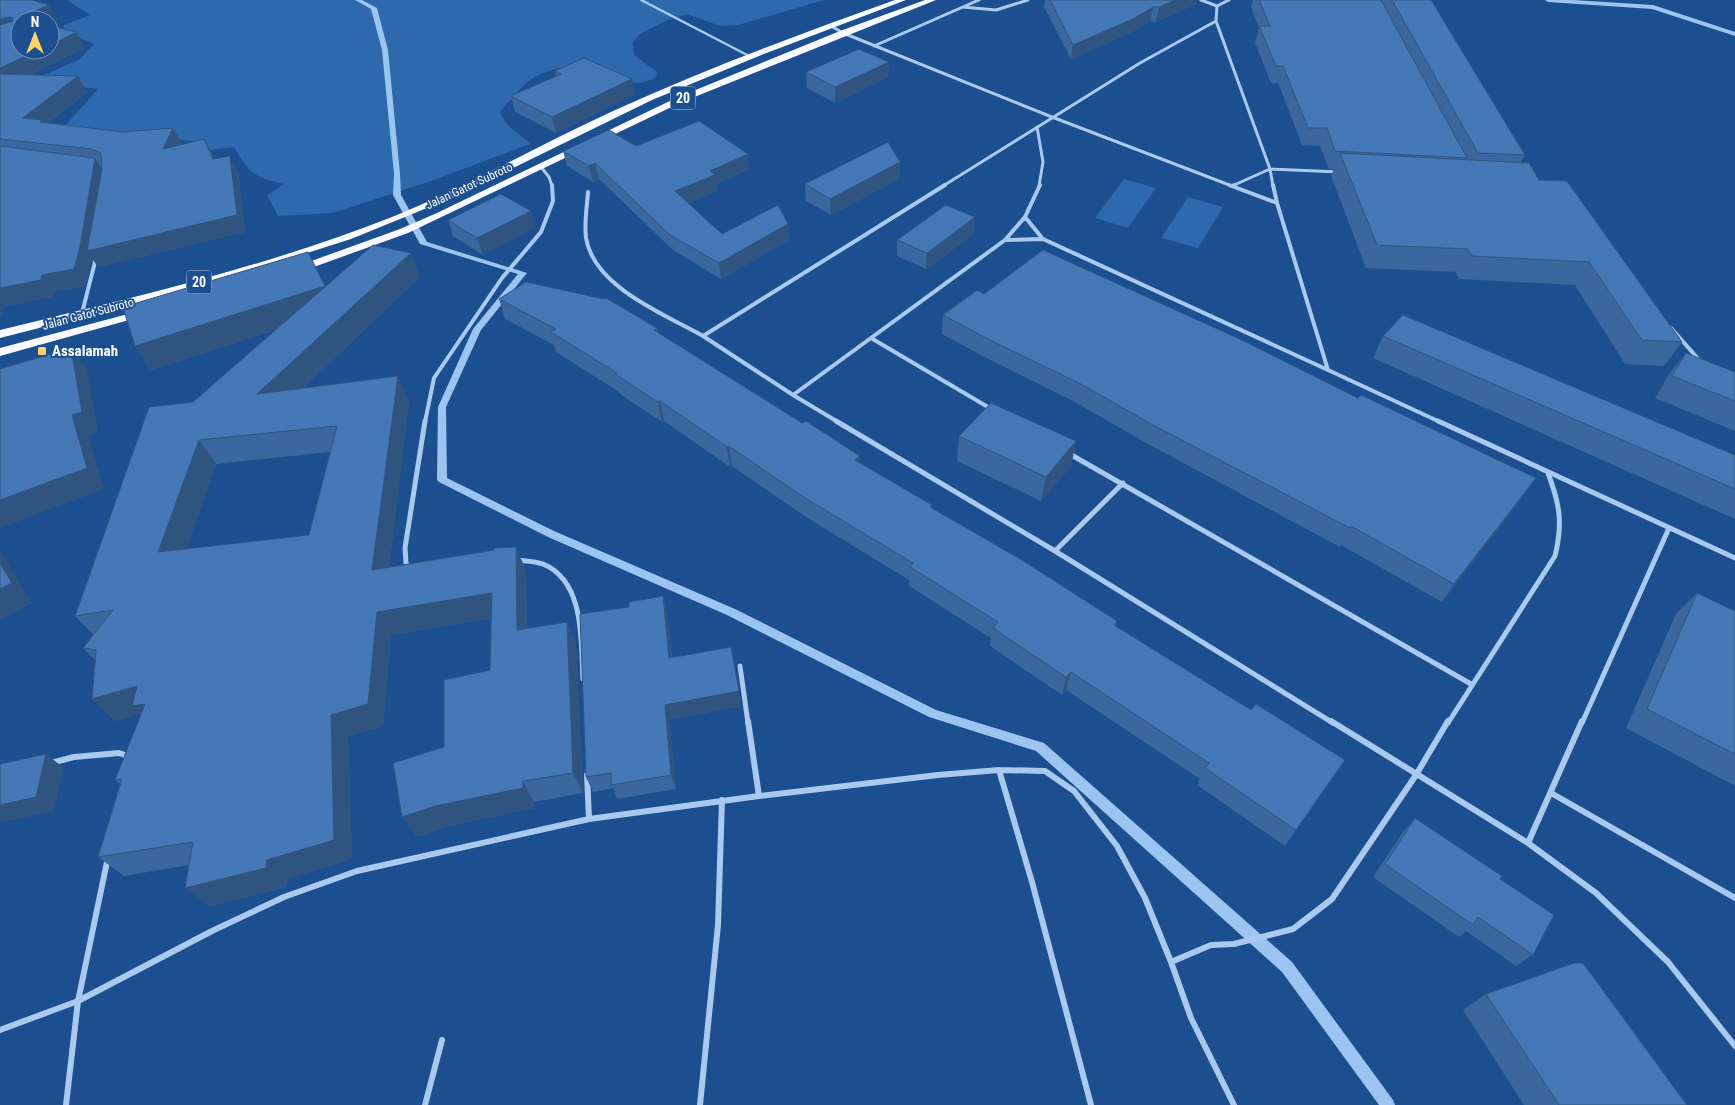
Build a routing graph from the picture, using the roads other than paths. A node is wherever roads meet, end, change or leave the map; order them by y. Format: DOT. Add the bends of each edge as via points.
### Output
graph roads {
  1 [pos="641,0"];
  2 [pos="902,0"];
  3 [pos="932,0"];
  4 [pos="979,0"];
  5 [pos="1028,0"];
  6 [pos="1201,0"];
  7 [pos="1229,0"];
  8 [pos="1217,6"];
  9 [pos="962,7"];
  10 [pos="1216,21"];
  11 [pos="831,26"];
  12 [pos="843,33"];
  13 [pos="874,46"];
  14 [pos="751,57"];
  15 [pos="1052,117"];
  16 [pos="1037,126"];
  17 [pos="541,167"];
  18 [pos="1270,169"];
  19 [pos="1348,173"];
  20 [pos="1232,186"];
  21 [pos="588,192"];
  22 [pos="1277,202"];
  23 [pos="1025,217"];
  24 [pos="1043,239"];
  25 [pos="1005,240"];
  26 [pos="96,256"];
  27 [pos="286,274"];
  28 [pos="155,310"];
  29 [pos="82,313"];
  30 [pos="1666,320"];
  31 [pos="0,334"];
  32 [pos="703,336"];
  33 [pos="871,338"];
  34 [pos="0,352"];
  35 [pos="1705,365"];
  36 [pos="1328,370"];
  37 [pos="793,395"];
  38 [pos="997,412"];
  39 [pos="1064,450"];
  40 [pos="1548,473"];
  41 [pos="1122,483"];
  42 [pos="1669,528"];
  43 [pos="1055,551"];
  44 [pos="1735,558"];
  45 [pos="508,561"];
  46 [pos="415,574"];
  47 [pos="740,666"];
  48 [pos="1471,684"];
  49 [pos="583,690"];
  50 [pos="46,764"];
  51 [pos="126,769"];
  52 [pos="587,770"];
  53 [pos="999,770"];
  54 [pos="1416,775"];
  55 [pos="1551,793"];
  56 [pos="759,796"];
  57 [pos="722,800"];
  58 [pos="589,819"];
  59 [pos="1528,843"];
  60 [pos="110,846"];
  61 [pos="1735,898"];
  62 [pos="1171,962"];
  63 [pos="78,1001"];
  64 [pos="0,1030"];
  65 [pos="442,1040"];
  66 [pos="1735,1046"];
  67 [pos="66,1105"];
  68 [pos="425,1105"];
  69 [pos="700,1105"];
  70 [pos="1091,1105"];
  71 [pos="1234,1105"];
  1 -- 14 [label="lane"];
  2 -- 11 [label="highway, Jalan Gatot Subroto / 20"];
  3 -- 12 [label="highway, Jalan Gatot Subroto / 20"];
  4 -- 9 [label="street"];
  5 -- 9 [label="street" via="999,10"];
  6 -- 8 [label="street"];
  7 -- 8 [label="street"];
  8 -- 10 [label="street"];
  9 -- 13 [label="street"];
  10 -- 15 [label="street" via="1140,62"];
  10 -- 18 [label="street"];
  11 -- 12 [label="street"];
  11 -- 14 [label="highway, Jalan Gatot Subroto / 20"];
  12 -- 13 [label="street"];
  12 -- 17 [label="highway, Jalan Gatot Subroto / 20" via="679,100"];
  13 -- 15 [label="street"];
  14 -- 29 [label="highway, Jalan Gatot Subroto / 20" via="615,114 394,220 278,260"];
  15 -- 16 [label="street"];
  15 -- 20 [label="street"];
  16 -- 23 [label="street" via="1043,168 1036,199"];
  16 -- 32 [label="street"];
  17 -- 27 [label="highway, Jalan Gatot Subroto / 20" via="404,231"];
  17 -- 46 [label="street" via="553,189 553,201 541,232 502,278 434,378 405,548 406,564"];
  18 -- 19 [label="street"];
  18 -- 20 [label="street"];
  18 -- 22 [label="street"];
  20 -- 22 [label="street"];
  21 -- 32 [label="street" via="586,240 599,270 637,298"];
  22 -- 36 [label="street"];
  23 -- 24 [label="street"];
  23 -- 25 [label="street"];
  24 -- 25 [label="street"];
  24 -- 36 [label="street"];
  25 -- 33 [label="street"];
  26 -- 29 [label="street"];
  28 -- 34 [label="highway, Jalan Gatot Subroto"];
  29 -- 31 [label="highway, Jalan Gatot Subroto / 20"];
  30 -- 35 [label="street"];
  32 -- 37 [label="street"];
  33 -- 37 [label="street"];
  33 -- 38 [label="street"];
  36 -- 40 [label="street"];
  37 -- 43 [label="street"];
  39 -- 41 [label="street"];
  40 -- 42 [label="street"];
  40 -- 48 [label="street" via="1561,510 1561,530 1555,556"];
  41 -- 43 [label="street"];
  41 -- 48 [label="street"];
  42 -- 44 [label="street"];
  42 -- 55 [label="street"];
  43 -- 54 [label="street"];
  45 -- 49 [label="street" via="544,564 563,578 580,611"];
  47 -- 56 [label="street"];
  48 -- 54 [label="street"];
  50 -- 51 [label="street" via="74,757 119,753 128,760"];
  52 -- 58 [label="street"];
  53 -- 56 [label="street"];
  53 -- 62 [label="street" via="1044,771 1074,791 1117,846 1144,898"];
  53 -- 70 [label="street"];
  54 -- 59 [label="street"];
  54 -- 62 [label="street" via="1332,899 1293,930 1234,944 1211,945"];
  55 -- 59 [label="street"];
  55 -- 61 [label="street"];
  56 -- 57 [label="street"];
  57 -- 58 [label="street"];
  57 -- 69 [label="street" via="718,925"];
  58 -- 63 [label="street" via="357,871 302,891 212,931"];
  59 -- 66 [label="street" via="1596,893 1668,962"];
  60 -- 63 [label="street"];
  62 -- 71 [label="street" via="1179,993"];
  63 -- 64 [label="street"];
  63 -- 67 [label="street"];
  65 -- 68 [label="street"];
}
